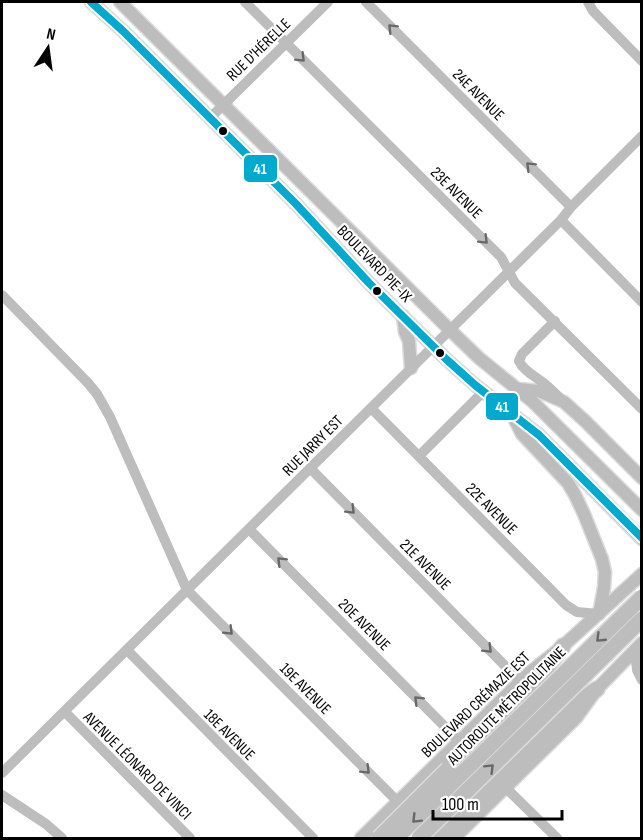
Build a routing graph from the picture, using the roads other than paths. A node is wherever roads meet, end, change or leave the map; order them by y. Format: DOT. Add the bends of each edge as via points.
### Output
graph roads {
  1 [pos="91,2"];
  2 [pos="120,2"];
  3 [pos="245,2"];
  4 [pos="328,2"];
  5 [pos="366,2"];
  6 [pos="583,2"];
  7 [pos="591,6"];
  8 [pos="286,43"];
  9 [pos="642,61"];
  10 [pos="223,104"];
  11 [pos="210,117"];
  12 [pos="642,136"];
  13 [pos="572,207"];
  14 [pos="561,220"];
  15 [pos="508,272"];
  16 [pos="2,295"];
  17 [pos="642,302"];
  18 [pos="403,316"];
  19 [pos="555,321"];
  20 [pos="450,330"];
  21 [pos="433,346"];
  22 [pos="411,368"];
  23 [pos="519,389"];
  24 [pos="483,392"];
  25 [pos="564,402"];
  26 [pos="371,408"];
  27 [pos="642,408"];
  28 [pos="513,415"];
  29 [pos="418,456"];
  30 [pos="310,468"];
  31 [pos="642,478"];
  32 [pos="642,510"];
  33 [pos="249,529"];
  34 [pos="642,539"];
  35 [pos="642,574"];
  36 [pos="188,590"];
  37 [pos="642,597"];
  38 [pos="599,614"];
  39 [pos="642,619"];
  40 [pos="563,646"];
  41 [pos="639,647"];
  42 [pos="127,650"];
  43 [pos="642,680"];
  44 [pos="520,681"];
  45 [pos="597,689"];
  46 [pos="64,712"];
  47 [pos="459,741"];
  48 [pos="2,774"];
  49 [pos="506,788"];
  50 [pos="2,795"];
  51 [pos="400,805"];
  52 [pos="62,838"];
  53 [pos="190,838"];
  54 [pos="313,838"];
  55 [pos="361,838"];
  56 [pos="379,838"];
  57 [pos="396,838"];
  58 [pos="419,838"];
  59 [pos="436,838"];
  60 [pos="454,838"];
  61 [pos="556,838"];
  1 -- 11 [label="main road, BOULEVARD PIE-IX"];
  2 -- 10 [label="main road, BOULEVARD PIE-IX"];
  3 -- 8 [label="street, 23E AVENUE"];
  4 -- 8 [label="street, RUE D'HÉRELLE"];
  13 -- 5 [label="street, 24E AVENUE, one-way"];
  6 -- 7 [label="street"];
  7 -- 9 [label="street"];
  8 -- 10 [label="street, RUE D'HÉRELLE"];
  8 -- 15 [label="street, 23E AVENUE, one-way" via="501,257"];
  10 -- 11 [label="street, RUE D'HÉRELLE"];
  10 -- 20 [label="main road, BOULEVARD PIE-IX"];
  11 -- 18 [label="main road, BOULEVARD PIE-IX"];
  12 -- 13 [label="street, RUE JARRY EST"];
  13 -- 14 [label="street, RUE JARRY EST"];
  14 -- 15 [label="street, RUE JARRY EST"];
  14 -- 17 [label="street"];
  15 -- 19 [label="street, 23E AVENUE" via="515,284"];
  15 -- 20 [label="street, RUE JARRY EST"];
  16 -- 36 [label="street" via="101,399"];
  18 -- 21 [label="main road, BOULEVARD PIE-IX"];
  18 -- 22 [label="main road"];
  19 -- 25 [label="street" via="519,361"];
  19 -- 27 [label="street, 23E AVENUE"];
  20 -- 21 [label="street, RUE JARRY EST"];
  20 -- 23 [label="main road, BOULEVARD PIE-IX" via="478,358"];
  21 -- 22 [label="street, RUE JARRY EST"];
  21 -- 24 [label="main road, BOULEVARD PIE-IX"];
  22 -- 26 [label="street, RUE JARRY EST"];
  23 -- 25 [label="main road" via="539,391"];
  23 -- 32 [label="main road, BOULEVARD PIE-IX"];
  24 -- 28 [label="main road, BOULEVARD PIE-IX"];
  24 -- 29 [label="street"];
  25 -- 31 [label="main road"];
  26 -- 29 [label="street, 22E AVENUE"];
  26 -- 30 [label="street, RUE JARRY EST"];
  28 -- 34 [label="main road, BOULEVARD PIE-IX" via="539,435"];
  28 -- 38 [label="main road" via="522,434 576,495 605,572"];
  29 -- 38 [label="street, 22E AVENUE" via="566,605 578,612"];
  30 -- 33 [label="street, RUE JARRY EST"];
  30 -- 44 [label="street, 21E AVENUE, one-way"];
  33 -- 36 [label="street, RUE JARRY EST"];
  47 -- 33 [label="street, 20E AVENUE, one-way"];
  35 -- 38 [label="main road, BOULEVARD CRÉMAZIE EST"];
  36 -- 42 [label="street, RUE JARRY EST"];
  36 -- 51 [label="street, 19E AVENUE, one-way"];
  37 -- 57 [label="highway, AUTOROUTE MÉTROPOLITAINE, one-way, bridge"];
  38 -- 40 [label="main road, BOULEVARD CRÉMAZIE EST"];
  58 -- 39 [label="highway, AUTOROUTE MÉTROPOLITAINE, one-way, bridge"];
  40 -- 44 [label="main road, BOULEVARD CRÉMAZIE EST"];
  40 -- 56 [label="highway, bridge" via="538,680"];
  41 -- 43 [label="street" via="637,670"];
  41 -- 45 [label="main road"];
  42 -- 46 [label="street, RUE JARRY EST"];
  42 -- 54 [label="street, 18E AVENUE"];
  44 -- 47 [label="main road, BOULEVARD CRÉMAZIE EST"];
  45 -- 49 [label="main road" via="576,718"];
  45 -- 59 [label="highway" via="567,710"];
  46 -- 48 [label="street, RUE JARRY EST"];
  46 -- 53 [label="street, AVENUE LÉONARD DE VINCI"];
  47 -- 51 [label="main road, BOULEVARD CRÉMAZIE EST"];
  49 -- 60 [label="main road"];
  49 -- 61 [label="street"];
  50 -- 52 [label="street"];
  51 -- 55 [label="main road, BOULEVARD CRÉMAZIE EST"];
}
